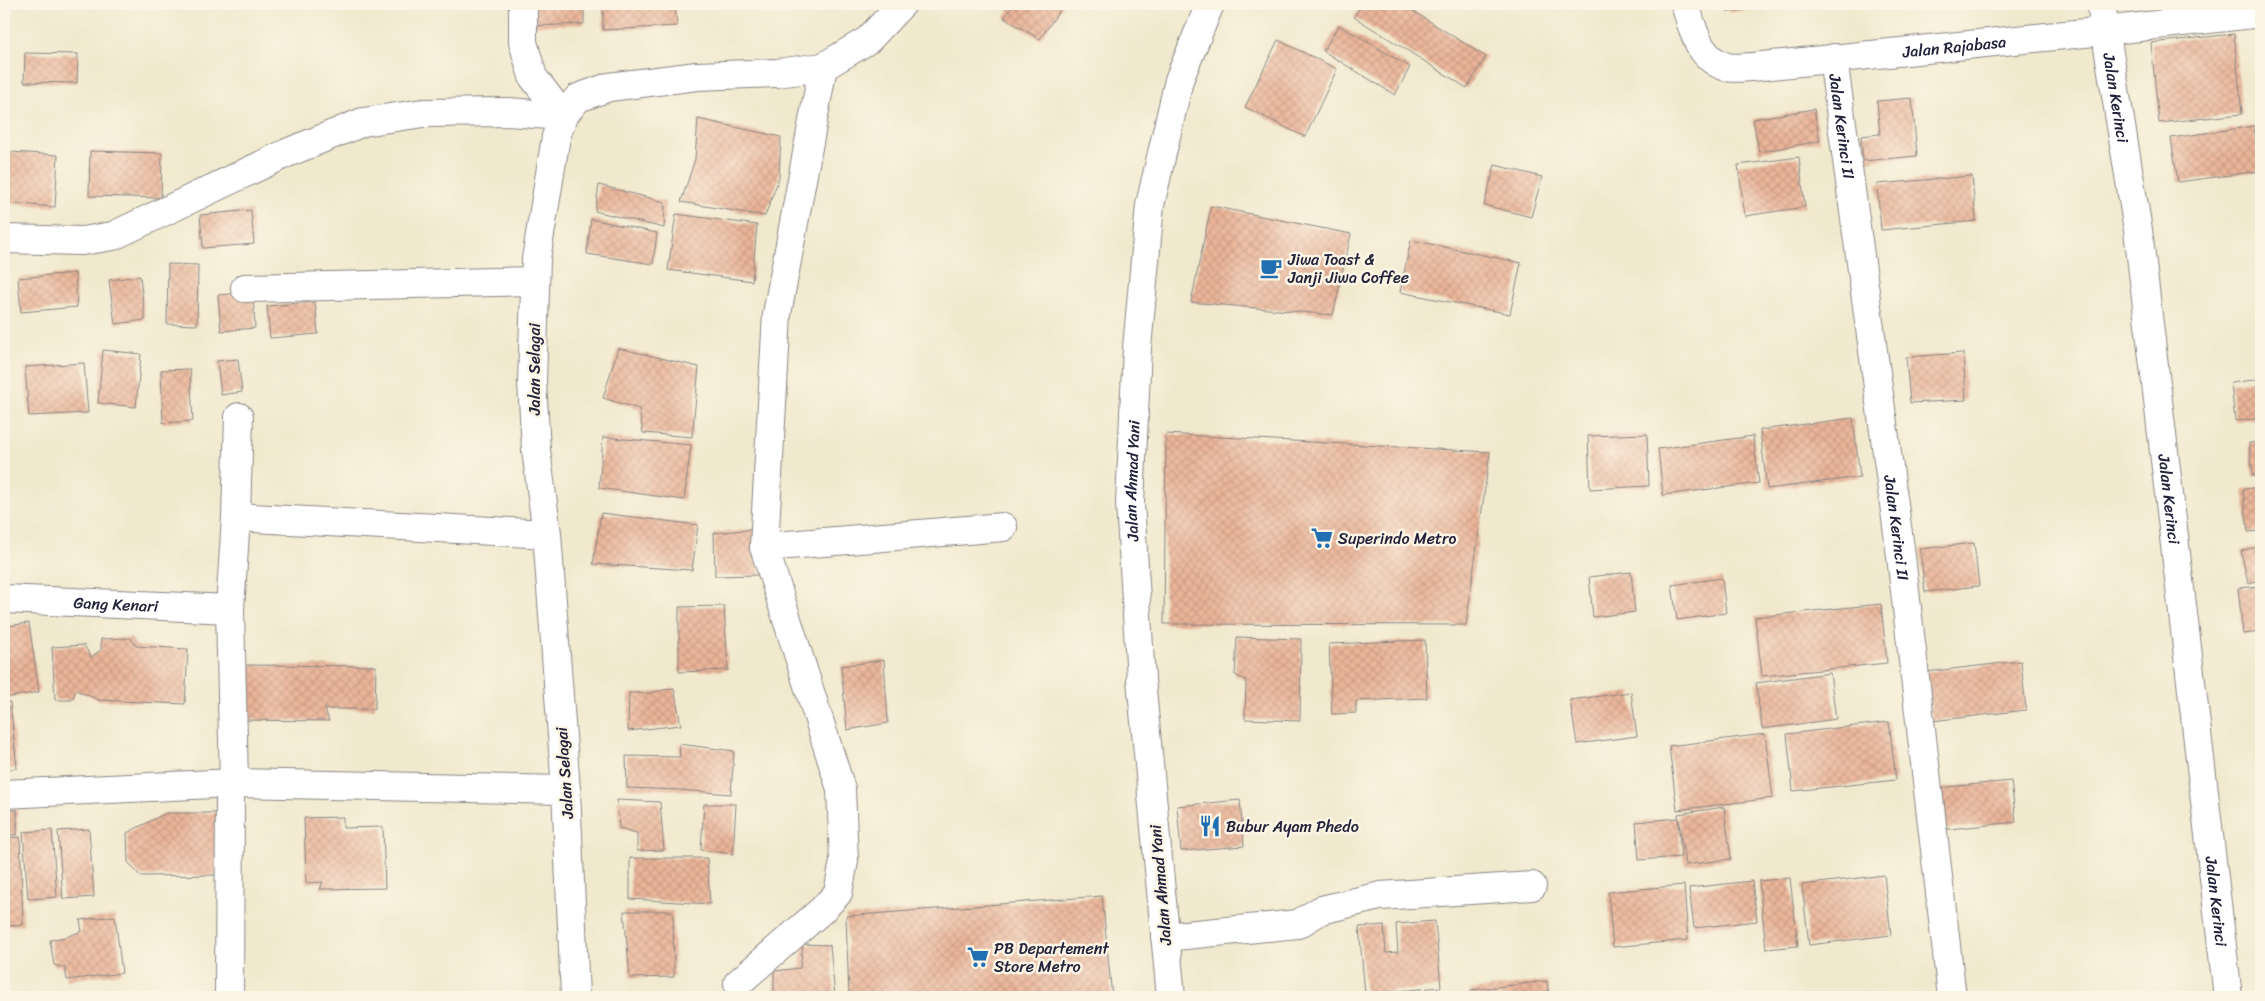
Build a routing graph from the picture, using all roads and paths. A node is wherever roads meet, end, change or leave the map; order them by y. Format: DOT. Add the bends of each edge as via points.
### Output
graph roads {
  1 [pos="523,4"];
  2 [pos="902,4"];
  3 [pos="1210,4"];
  4 [pos="1685,4"];
  5 [pos="2101,4"];
  6 [pos="2261,12"];
  7 [pos="2104,31"];
  8 [pos="1833,58"];
  9 [pos="823,67"];
  10 [pos="563,116"];
  11 [pos="4,239"];
  12 [pos="535,281"];
  13 [pos="246,288"];
  14 [pos="239,417"];
  15 [pos="236,517"];
  16 [pos="1003,527"];
  17 [pos="546,534"];
  18 [pos="764,548"];
  19 [pos="4,599"];
  20 [pos="230,608"];
  21 [pos="234,783"];
  22 [pos="566,790"];
  23 [pos="4,794"];
  24 [pos="1532,886"];
  25 [pos="1165,938"];
  26 [pos="738,982"];
  27 [pos="229,997"];
  28 [pos="575,997"];
  29 [pos="1171,997"];
  30 [pos="1952,997"];
  31 [pos="2228,997"];
  1 -- 10 [label="street" via="523,42 533,77"];
  2 -- 9 [label="street, Jalan Selagai" via="868,40"];
  3 -- 25 [label="street, Jalan Ahmad Yani" via="1179,80 1150,205 1137,348 1130,503 1141,679"];
  4 -- 8 [label="street, Jalan Rajabasa" via="1697,42 1710,59 1728,68"];
  5 -- 7 [label="street, Jalan Kerinci"];
  6 -- 7 [label="street, Jalan Rajabasa"];
  7 -- 8 [label="street, Jalan Rajabasa"];
  7 -- 31 [label="street, Jalan Kerinci" via="2138,230"];
  8 -- 30 [label="street, Jalan Kerinci II" via="1900,548"];
  9 -- 10 [label="street, Jalan Selagai" via="776,73 698,76 609,87 578,98"];
  9 -- 18 [label="street" via="777,314"];
  10 -- 11 [label="street" via="508,112 423,114 363,122 287,153 114,236 82,241"];
  10 -- 12 [label="street, Jalan Selagai" via="546,193"];
  12 -- 13 [label="street"];
  12 -- 17 [label="street, Jalan Selagai" via="532,382"];
  14 -- 15 [label="street"];
  15 -- 17 [label="street"];
  15 -- 20 [label="street"];
  16 -- 18 [label="street"];
  17 -- 22 [label="street, Jalan Selagai"];
  18 -- 26 [label="street" via="841,789 844,860 838,893"];
  19 -- 20 [label="street, Gang Kenari"];
  20 -- 21 [label="street"];
  21 -- 22 [label="street"];
  21 -- 23 [label="street"];
  21 -- 27 [label="street" via="230,794"];
  22 -- 28 [label="street, Jalan Selagai"];
  24 -- 25 [label="street" via="1380,896 1321,910 1298,924"];
  25 -- 29 [label="street, Jalan Ahmad Yani"];
}
